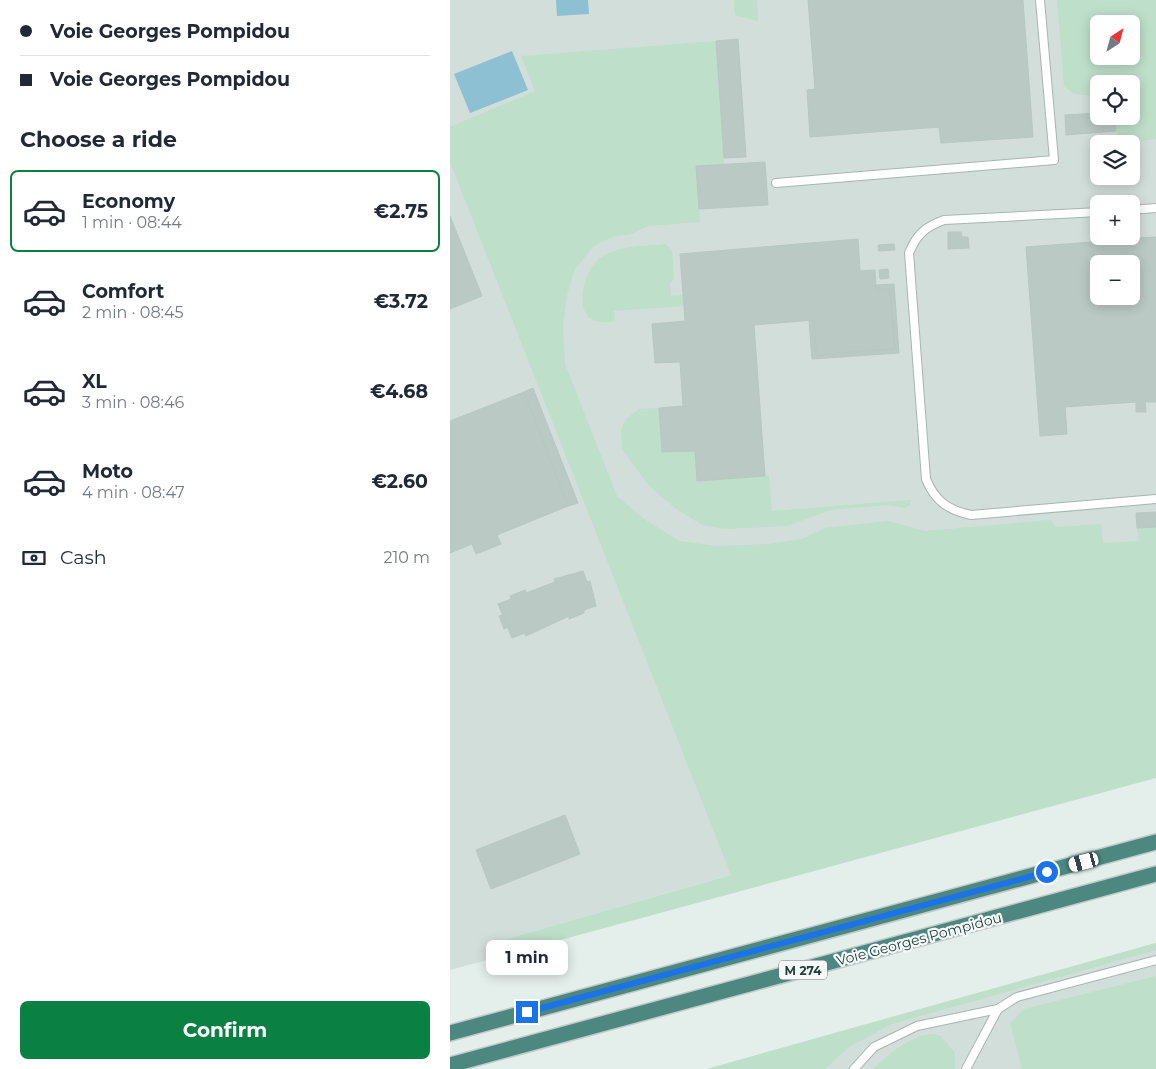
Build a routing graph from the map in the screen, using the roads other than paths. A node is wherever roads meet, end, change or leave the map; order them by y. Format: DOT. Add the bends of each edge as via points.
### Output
graph roads {
  1 [pos="1040,0"];
  2 [pos="776,183"];
  3 [pos="1156,208"];
  4 [pos="1140,209"];
  5 [pos="1090,212"];
  6 [pos="1156,499"];
  7 [pos="1156,842"];
  8 [pos="1156,874"];
  9 [pos="1156,960"];
  10 [pos="998,1009"];
  11 [pos="450,1033"];
  12 [pos="450,1065"];
  13 [pos="854,1069"];
  14 [pos="966,1069"];
  1 -- 2 [label="lane" via="1054,160"];
  3 -- 4 [label="lane"];
  5 -- 6 [label="lane" via="944,220 928,225 916,238 909,254 926,479 942,504 956,512 971,515"];
  7 -- 11 [label="highway, M 274"];
  8 -- 12 [label="highway, Voie Georges Pompidou / M 274"];
  9 -- 10 [label="lane" via="1017,997"];
  10 -- 13 [label="lane" via="917,1026 874,1047"];
  10 -- 14 [label="lane"];
}
